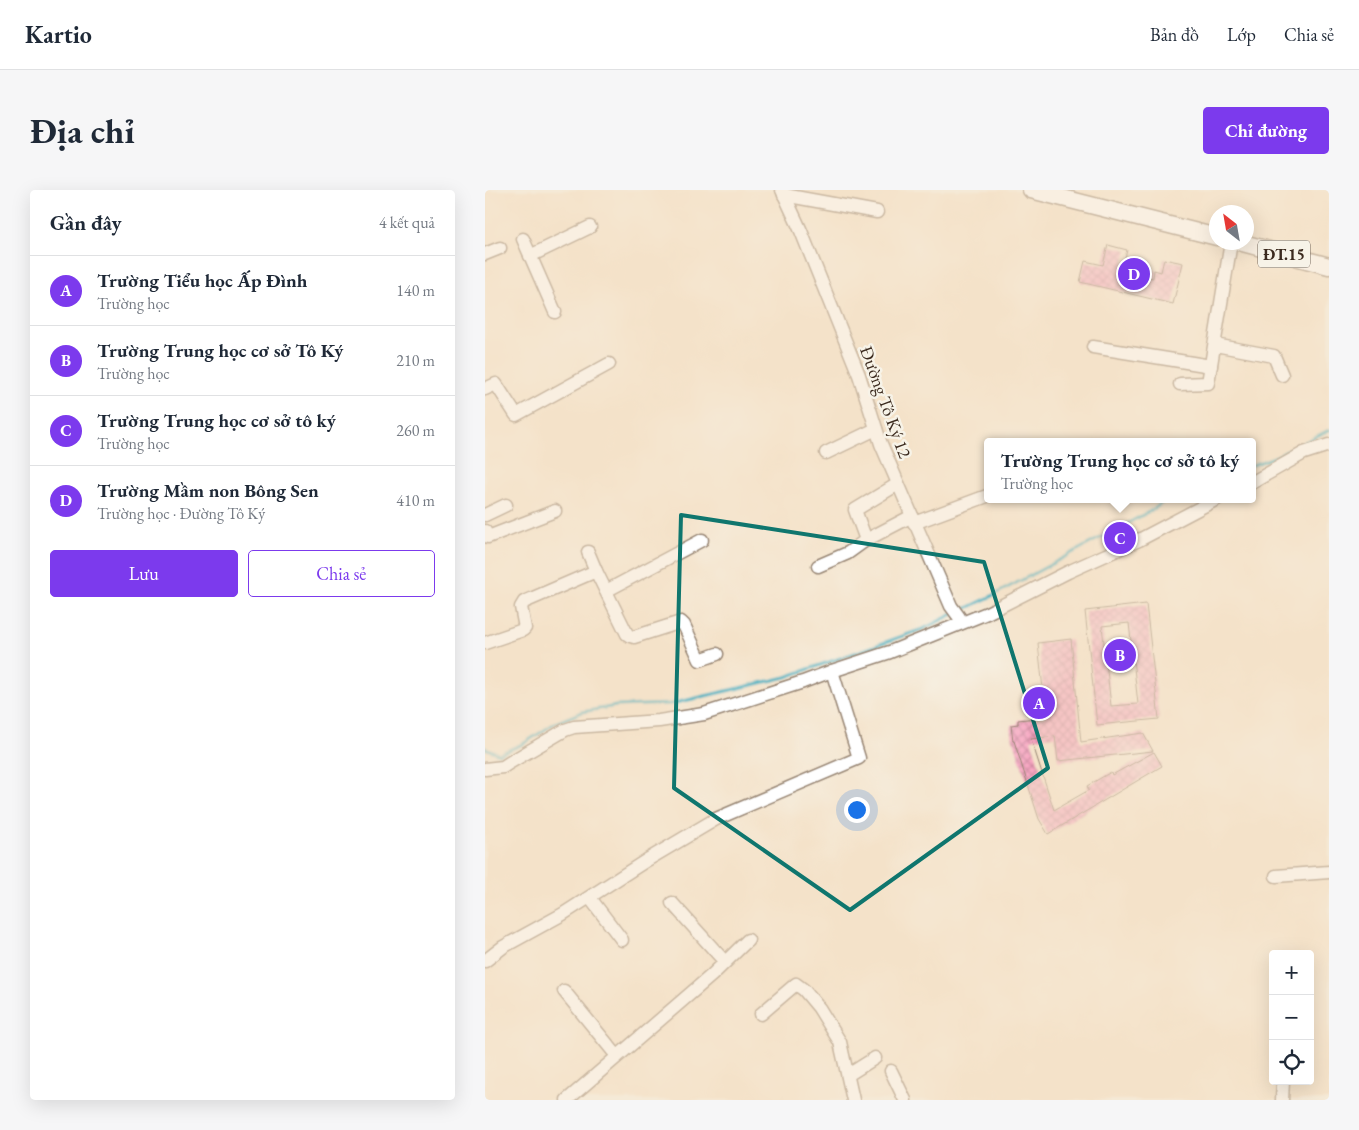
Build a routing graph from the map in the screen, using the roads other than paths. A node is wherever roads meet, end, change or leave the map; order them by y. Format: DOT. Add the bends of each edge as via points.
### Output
graph roads {
  1 [pos="1031,190"];
  2 [pos="783,192"];
  3 [pos="1076,193"];
  4 [pos="877,212"];
  5 [pos="1209,224"];
  6 [pos="590,227"];
  7 [pos="1209,235"];
  8 [pos="1254,236"];
  9 [pos="523,239"];
  10 [pos="1254,246"];
  11 [pos="500,248"];
  12 [pos="1230,250"];
  13 [pos="485,254"];
  14 [pos="1329,254"];
  15 [pos="530,256"];
  16 [pos="1329,266"];
  17 [pos="555,312"];
  18 [pos="1215,345"];
  19 [pos="1093,347"];
  20 [pos="609,364"];
  21 [pos="1211,366"];
  22 [pos="1281,375"];
  23 [pos="1180,384"];
  24 [pos="485,389"];
  25 [pos="876,429"];
  26 [pos="1329,445"];
  27 [pos="826,453"];
  28 [pos="1256,480"];
  29 [pos="898,484"];
  30 [pos="984,497"];
  31 [pos="1209,503"];
  32 [pos="506,505"];
  33 [pos="555,511"];
  34 [pos="485,515"];
  35 [pos="913,520"];
  36 [pos="485,532"];
  37 [pos="702,540"];
  38 [pos="866,540"];
  39 [pos="588,552"];
  40 [pos="818,566"];
  41 [pos="596,571"];
  42 [pos="606,591"];
  43 [pos="960,620"];
  44 [pos="485,642"];
  45 [pos="717,654"];
  46 [pos="832,671"];
  47 [pos="485,769"];
  48 [pos="1329,872"];
  49 [pos="1276,876"];
  50 [pos="590,898"];
  51 [pos="672,903"];
  52 [pos="622,940"];
  53 [pos="748,940"];
  54 [pos="485,961"];
  55 [pos="725,962"];
  56 [pos="564,991"];
  57 [pos="761,1014"];
  58 [pos="617,1056"];
  59 [pos="875,1058"];
  60 [pos="891,1071"];
  61 [pos="848,1075"];
  62 [pos="1283,1085"];
  63 [pos="567,1100"];
  64 [pos="853,1100"];
  65 [pos="905,1100"];
  66 [pos="1282,1100"];
  1 -- 3 [label="main road"];
  2 -- 4 [label="street"];
  2 -- 25 [label="street, Đường Tô Ký 12" via="859,375"];
  3 -- 5 [label="main road"];
  3 -- 7 [label="main road"];
  6 -- 15 [label="street"];
  8 -- 14 [label="main road, ĐT.15"];
  9 -- 15 [label="street"];
  10 -- 16 [label="main road, ĐT.15"];
  11 -- 13 [label="street"];
  12 -- 18 [label="street"];
  15 -- 17 [label="street"];
  18 -- 21 [label="street"];
  18 -- 22 [label="street" via="1274,356"];
  19 -- 21 [label="street"];
  20 -- 24 [label="street" via="516,415 496,384"];
  21 -- 23 [label="street" via="1208,383"];
  25 -- 27 [label="street"];
  25 -- 29 [label="street, Đường Tô Ký 12"];
  26 -- 28 [label="street" via="1304,453"];
  29 -- 35 [label="street, Đường Tô Ký 12"];
  29 -- 38 [label="street" via="855,510"];
  30 -- 35 [label="street"];
  31 -- 43 [label="street" via="987,613"];
  32 -- 34 [label="street"];
  33 -- 36 [label="street" via="489,537"];
  35 -- 38 [label="street"];
  35 -- 43 [label="street, Đường Tô Ký 12"];
  37 -- 42 [label="street"];
  38 -- 40 [label="street" via="848,553"];
  39 -- 41 [label="street"];
  41 -- 42 [label="street"];
  41 -- 44 [label="street" via="524,602 521,607 525,628"];
  42 -- 45 [label="street" via="630,636 681,622 700,660"];
  43 -- 46 [label="street" via="890,652"];
  46 -- 47 [label="street" via="704,714 659,722 574,726 503,766"];
  46 -- 50 [label="street" via="859,758 716,819"];
  48 -- 49 [label="street"];
  50 -- 52 [label="street"];
  50 -- 54 [label="street" via="503,947"];
  51 -- 55 [label="street"];
  53 -- 55 [label="street"];
  55 -- 58 [label="street"];
  56 -- 58 [label="street"];
  57 -- 61 [label="street" via="796,984 819,1008 840,1042"];
  58 -- 63 [label="street"];
  59 -- 61 [label="street"];
  60 -- 65 [label="street"];
  61 -- 64 [label="street"];
  62 -- 66 [label="street"];
}
